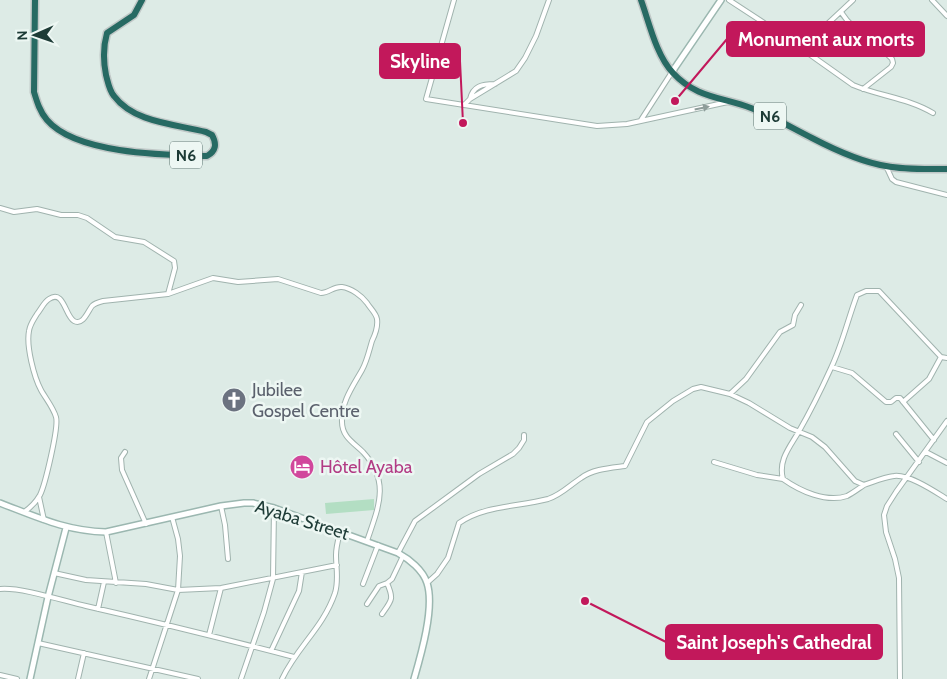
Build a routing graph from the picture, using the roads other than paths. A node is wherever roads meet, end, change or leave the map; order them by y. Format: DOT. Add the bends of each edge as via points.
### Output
graph roads {
  1 [pos="35,0"];
  2 [pos="142,0"];
  3 [pos="454,0"];
  4 [pos="549,0"];
  5 [pos="641,0"];
  6 [pos="721,0"];
  7 [pos="729,0"];
  8 [pos="853,0"];
  9 [pos="932,0"];
  10 [pos="841,12"];
  11 [pos="947,16"];
  12 [pos="806,52"];
  13 [pos="672,72"];
  14 [pos="863,89"];
  15 [pos="728,102"];
  16 [pos="464,105"];
  17 [pos="932,113"];
  18 [pos="641,120"];
  19 [pos="886,166"];
  20 [pos="947,169"];
  21 [pos="947,195"];
  22 [pos="0,208"];
  23 [pos="168,294"];
  24 [pos="801,304"];
  25 [pos="941,357"];
  26 [pos="947,358"];
  27 [pos="832,367"];
  28 [pos="730,394"];
  29 [pos="903,402"];
  30 [pos="947,420"];
  31 [pos="799,432"];
  32 [pos="896,434"];
  33 [pos="524,435"];
  34 [pos="934,440"];
  35 [pos="125,452"];
  36 [pos="926,452"];
  37 [pos="714,462"];
  38 [pos="919,462"];
  39 [pos="947,464"];
  40 [pos="907,478"];
  41 [pos="783,479"];
  42 [pos="864,485"];
  43 [pos="39,497"];
  44 [pos="947,499"];
  45 [pos="0,503"];
  46 [pos="220,506"];
  47 [pos="274,508"];
  48 [pos="24,512"];
  49 [pos="172,517"];
  50 [pos="44,520"];
  51 [pos="146,524"];
  52 [pos="66,528"];
  53 [pos="106,532"];
  54 [pos="340,532"];
  55 [pos="367,540"];
  56 [pos="378,545"];
  57 [pos="401,554"];
  58 [pos="228,560"];
  59 [pos="338,565"];
  60 [pos="302,572"];
  61 [pos="54,574"];
  62 [pos="273,579"];
  63 [pos="104,582"];
  64 [pos="116,583"];
  65 [pos="387,583"];
  66 [pos="428,583"];
  67 [pos="364,584"];
  68 [pos="221,588"];
  69 [pos="0,589"];
  70 [pos="178,590"];
  71 [pos="48,597"];
  72 [pos="367,604"];
  73 [pos="98,609"];
  74 [pos="382,614"];
  75 [pos="166,625"];
  76 [pos="210,635"];
  77 [pos="38,642"];
  78 [pos="253,646"];
  79 [pos="271,651"];
  80 [pos="84,653"];
  81 [pos="294,657"];
  82 [pos="152,668"];
  83 [pos="0,675"];
  84 [pos="17,679"];
  85 [pos="30,679"];
  86 [pos="78,679"];
  87 [pos="149,679"];
  88 [pos="198,679"];
  89 [pos="241,679"];
  90 [pos="282,679"];
  91 [pos="414,679"];
  92 [pos="900,679"];
  1 -- 2 [label="highway, N6" via="34,92 37,104 48,121 77,139 105,148 207,156 216,146 212,135 139,115 124,106 109,88 103,62 107,33 134,15"];
  3 -- 16 [label="street" via="426,99"];
  4 -- 16 [label="street" via="526,58 516,71"];
  5 -- 13 [label="highway, N6" via="654,39"];
  6 -- 13 [label="main road"];
  7 -- 12 [label="street"];
  8 -- 10 [label="street"];
  9 -- 11 [label="street"];
  10 -- 12 [label="street" via="822,29"];
  10 -- 14 [label="street" via="848,23 892,59 890,67"];
  12 -- 14 [label="street"];
  13 -- 15 [label="highway, N6" via="695,90"];
  13 -- 18 [label="street"];
  14 -- 17 [label="street" via="911,102"];
  18 -- 15 [label="street, one-way"];
  15 -- 19 [label="highway, N6" via="750,107 841,152"];
  16 -- 18 [label="street" via="596,126"];
  19 -- 20 [label="highway, N6"];
  19 -- 21 [label="street" via="896,182"];
  22 -- 23 [label="street" via="14,212 37,209 78,215 88,218 115,237 148,244 174,261"];
  23 -- 43 [label="street" via="97,302 79,322 71,319 61,300 52,297 32,322 28,347 38,385 57,420"];
  23 -- 55 [label="street" via="213,278 238,282 274,278 321,293 346,287 365,299 376,315 377,325 362,369 349,392 342,423 346,436 363,452 378,480 380,504"];
  24 -- 28 [label="street" via="793,325 780,332 746,379"];
  25 -- 26 [label="street"];
  25 -- 27 [label="street" via="879,291 866,291 857,295"];
  25 -- 29 [label="street" via="929,379"];
  27 -- 29 [label="street" via="852,373 886,402 898,398"];
  27 -- 31 [label="street"];
  28 -- 31 [label="street"];
  28 -- 66 [label="street" via="701,386 673,401 647,422 625,466 595,471 550,498 482,510 468,517 459,523 448,558"];
  29 -- 34 [label="street"];
  30 -- 34 [label="street"];
  31 -- 41 [label="street" via="783,460"];
  31 -- 42 [label="street" via="825,446 855,481"];
  32 -- 38 [label="street"];
  33 -- 57 [label="street" via="524,440 513,454 479,474 415,521"];
  34 -- 36 [label="street"];
  35 -- 51 [label="street" via="121,458 122,470"];
  36 -- 38 [label="street"];
  36 -- 39 [label="street"];
  37 -- 41 [label="street"];
  38 -- 40 [label="street"];
  40 -- 42 [label="street" via="895,476"];
  40 -- 44 [label="street"];
  40 -- 92 [label="street" via="887,506 884,516 899,578"];
  41 -- 42 [label="street" via="810,493 830,498 849,495"];
  43 -- 48 [label="street"];
  43 -- 50 [label="street"];
  45 -- 48 [label="main road, Ayaba Street"];
  46 -- 47 [label="main road, Ayaba Street" via="252,503"];
  46 -- 49 [label="main road, Ayaba Street"];
  46 -- 58 [label="street"];
  47 -- 54 [label="main road, Ayaba Street"];
  47 -- 62 [label="street"];
  48 -- 50 [label="main road, Ayaba Street"];
  49 -- 51 [label="main road, Ayaba Street"];
  49 -- 70 [label="street" via="180,556"];
  50 -- 52 [label="main road, Ayaba Street"];
  51 -- 53 [label="main road, Ayaba Street"];
  52 -- 53 [label="main road, Ayaba Street"];
  52 -- 61 [label="main road"];
  53 -- 64 [label="street"];
  54 -- 55 [label="main road, Ayaba Street"];
  54 -- 59 [label="street" via="336,553"];
  55 -- 56 [label="main road, Ayaba Street"];
  56 -- 57 [label="main road, Ayaba Street"];
  56 -- 67 [label="street"];
  57 -- 65 [label="street" via="392,579"];
  57 -- 66 [label="main road, Ayaba Street" via="422,572"];
  59 -- 60 [label="street"];
  59 -- 81 [label="street" via="337,583 320,626"];
  60 -- 62 [label="street"];
  60 -- 79 [label="street" via="299,591"];
  61 -- 63 [label="street"];
  61 -- 71 [label="main road"];
  62 -- 68 [label="street"];
  62 -- 78 [label="street"];
  63 -- 64 [label="street"];
  63 -- 73 [label="street"];
  64 -- 70 [label="street"];
  65 -- 72 [label="street" via="379,586"];
  65 -- 74 [label="street" via="392,597"];
  66 -- 91 [label="main road" via="424,644"];
  68 -- 70 [label="street"];
  68 -- 76 [label="street"];
  69 -- 71 [label="street"];
  70 -- 75 [label="street"];
  71 -- 73 [label="street"];
  71 -- 77 [label="main road"];
  73 -- 75 [label="street"];
  75 -- 76 [label="street"];
  75 -- 82 [label="street"];
  76 -- 78 [label="street"];
  77 -- 80 [label="street"];
  77 -- 85 [label="main road"];
  78 -- 79 [label="street"];
  78 -- 89 [label="street"];
  79 -- 81 [label="street"];
  80 -- 82 [label="street"];
  80 -- 86 [label="street"];
  81 -- 90 [label="street"];
  82 -- 87 [label="street"];
  82 -- 88 [label="street"];
  83 -- 84 [label="street"];
}
